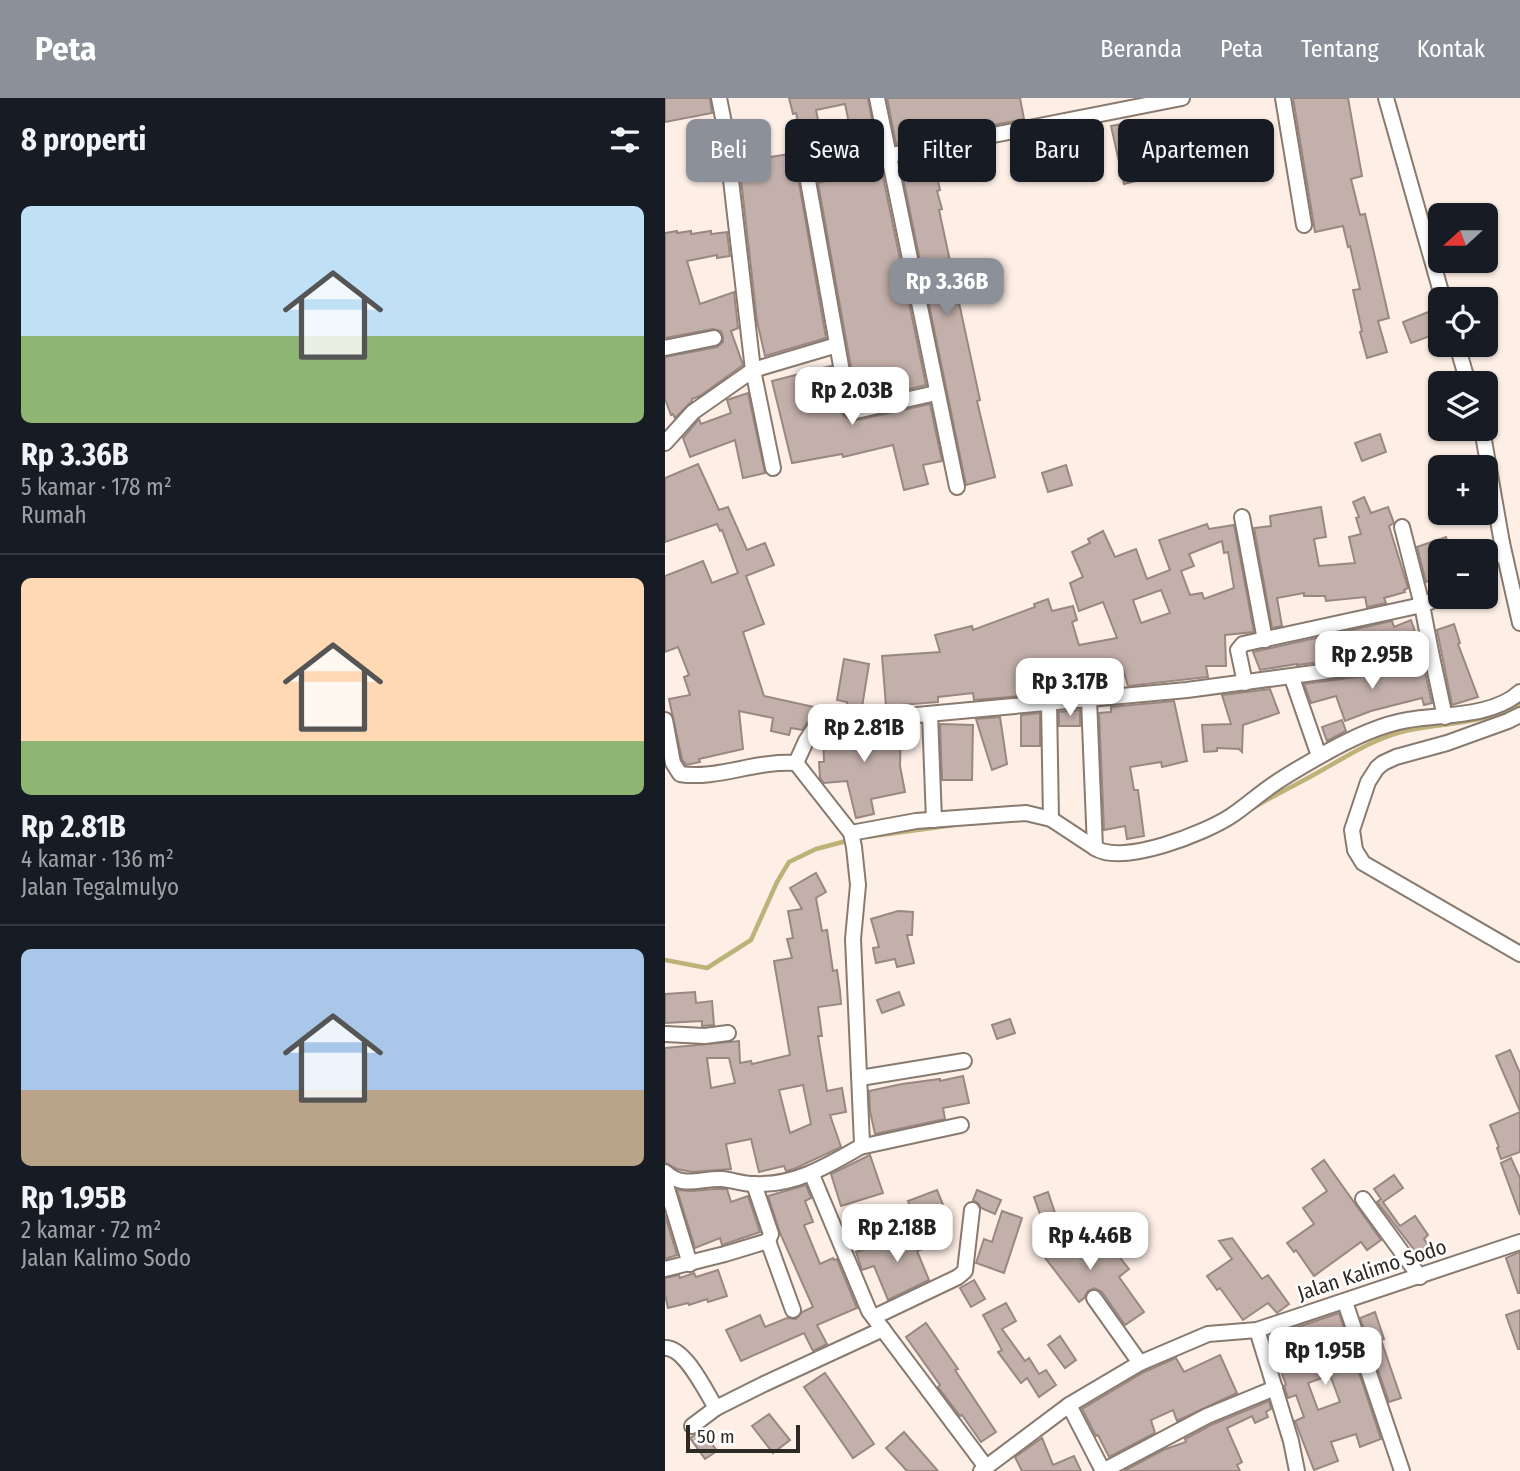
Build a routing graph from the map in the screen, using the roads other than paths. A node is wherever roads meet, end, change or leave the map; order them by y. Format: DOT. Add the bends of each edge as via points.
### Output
graph roads {
  1 [pos="719,98"];
  2 [pos="877,98"];
  3 [pos="1182,98"];
  4 [pos="1283,98"];
  5 [pos="1386,98"];
  6 [pos="890,155"];
  7 [pos="1304,225"];
  8 [pos="1440,287"];
  9 [pos="714,338"];
  10 [pos="837,345"];
  11 [pos="665,348"];
  12 [pos="753,370"];
  13 [pos="936,393"];
  14 [pos="668,434"];
  15 [pos="1484,441"];
  16 [pos="773,468"];
  17 [pos="957,487"];
  18 [pos="1242,517"];
  19 [pos="1402,527"];
  20 [pos="1502,543"];
  21 [pos="1498,550"];
  22 [pos="1428,603"];
  23 [pos="1422,605"];
  24 [pos="1520,623"];
  25 [pos="1265,640"];
  26 [pos="1432,657"];
  27 [pos="1292,678"];
  28 [pos="1245,683"];
  29 [pos="1520,692"];
  30 [pos="1089,699"];
  31 [pos="1049,703"];
  32 [pos="930,714"];
  33 [pos="1520,715"];
  34 [pos="1445,717"];
  35 [pos="665,720"];
  36 [pos="1319,757"];
  37 [pos="796,763"];
  38 [pos="1051,819"];
  39 [pos="934,820"];
  40 [pos="852,839"];
  41 [pos="1095,848"];
  42 [pos="1520,954"];
  43 [pos="665,1034"];
  44 [pos="728,1034"];
  45 [pos="964,1061"];
  46 [pos="860,1078"];
  47 [pos="961,1125"];
  48 [pos="860,1147"];
  49 [pos="665,1172"];
  50 [pos="811,1175"];
  51 [pos="665,1182"];
  52 [pos="754,1184"];
  53 [pos="1363,1199"];
  54 [pos="972,1210"];
  55 [pos="768,1241"];
  56 [pos="1520,1242"];
  57 [pos="690,1264"];
  58 [pos="665,1269"];
  59 [pos="1420,1277"];
  60 [pos="1094,1298"];
  61 [pos="1345,1302"];
  62 [pos="868,1309"];
  63 [pos="793,1310"];
  64 [pos="883,1329"];
  65 [pos="1257,1330"];
  66 [pos="665,1348"];
  67 [pos="1140,1363"];
  68 [pos="1275,1388"];
  69 [pos="1069,1405"];
  70 [pos="716,1408"];
  71 [pos="692,1426"];
  72 [pos="984,1469"];
  73 [pos="1103,1471"];
  74 [pos="1297,1471"];
  75 [pos="1402,1471"];
  1 -- 12 [label="street"];
  2 -- 6 [label="street"];
  3 -- 6 [label="street"];
  4 -- 7 [label="street"];
  5 -- 8 [label="street"];
  6 -- 10 [label="street" via="815,170 808,181"];
  6 -- 13 [label="street"];
  9 -- 11 [label="street"];
  10 -- 12 [label="street"];
  10 -- 13 [label="street" via="851,410"];
  12 -- 14 [label="street"];
  12 -- 16 [label="street"];
  13 -- 17 [label="street"];
  15 -- 20 [label="street"];
  18 -- 25 [label="street"];
  19 -- 23 [label="street"];
  20 -- 21 [label="street"];
  20 -- 24 [label="street"];
  22 -- 23 [label="street"];
  23 -- 25 [label="street"];
  23 -- 26 [label="street"];
  25 -- 28 [label="street" via="1239,646"];
  26 -- 27 [label="street"];
  26 -- 34 [label="street"];
  27 -- 28 [label="street"];
  27 -- 36 [label="street"];
  28 -- 30 [label="street"];
  29 -- 34 [label="street" via="1500,705"];
  30 -- 31 [label="street"];
  30 -- 41 [label="street"];
  31 -- 32 [label="street"];
  31 -- 38 [label="street"];
  32 -- 37 [label="street" via="823,721"];
  32 -- 39 [label="street"];
  33 -- 42 [label="street" via="1383,762 1368,782 1352,830 1363,863"];
  34 -- 36 [label="street" via="1394,724"];
  35 -- 37 [label="street" via="673,763 680,774"];
  36 -- 41 [label="street" via="1207,828 1143,850 1105,853"];
  37 -- 40 [label="street"];
  38 -- 39 [label="street" via="1026,813"];
  38 -- 41 [label="street"];
  39 -- 40 [label="street"];
  40 -- 46 [label="street" via="858,885 853,939"];
  43 -- 44 [label="street"];
  45 -- 46 [label="street"];
  46 -- 48 [label="street"];
  47 -- 48 [label="street"];
  48 -- 50 [label="street"];
  49 -- 52 [label="street" via="676,1181 720,1179"];
  50 -- 52 [label="street"];
  50 -- 62 [label="street"];
  51 -- 57 [label="street"];
  52 -- 55 [label="street" via="771,1234"];
  53 -- 59 [label="street"];
  54 -- 62 [label="street" via="965,1271"];
  55 -- 57 [label="street"];
  55 -- 63 [label="street"];
  56 -- 59 [label="street, Jalan Kalimo Sodo"];
  57 -- 58 [label="street"];
  59 -- 61 [label="street, Jalan Kalimo Sodo"];
  60 -- 67 [label="street"];
  61 -- 65 [label="street, Jalan Kalimo Sodo"];
  61 -- 75 [label="street"];
  62 -- 64 [label="street"];
  64 -- 70 [label="street"];
  64 -- 72 [label="street"];
  65 -- 67 [label="street, Jalan Kalimo Sodo" via="1207,1334"];
  65 -- 68 [label="street"];
  66 -- 70 [label="street" via="682,1355"];
  67 -- 69 [label="street, Jalan Kalimo Sodo"];
  68 -- 73 [label="street" via="1207,1416"];
  68 -- 74 [label="street"];
  69 -- 72 [label="street, Jalan Kalimo Sodo"];
  69 -- 73 [label="street"];
  70 -- 71 [label="street"];
}
